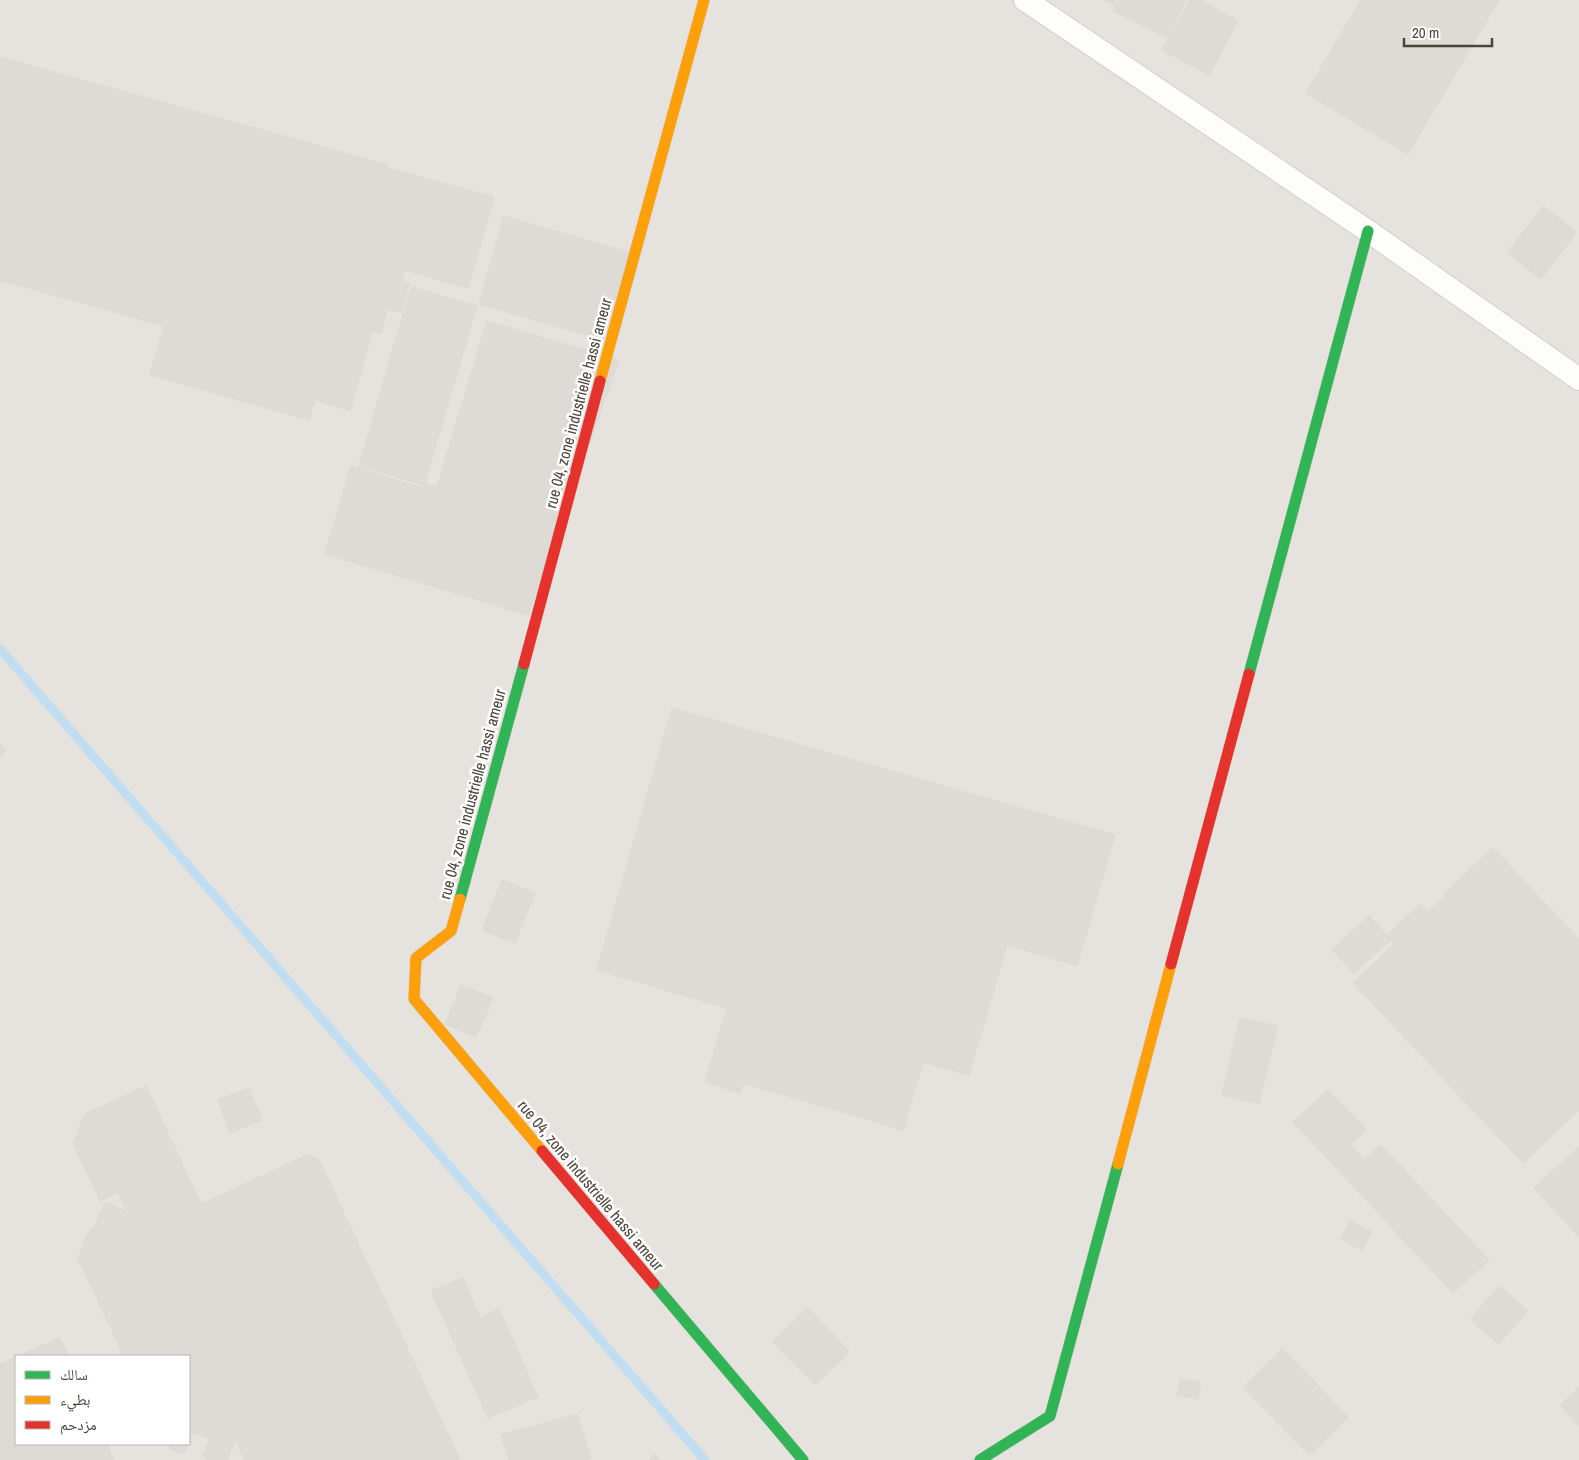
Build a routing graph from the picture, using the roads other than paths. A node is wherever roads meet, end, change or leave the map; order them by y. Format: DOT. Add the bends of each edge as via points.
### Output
graph roads {
  1 [pos="704,0"];
  2 [pos="1025,0"];
  3 [pos="1368,231"];
  4 [pos="1579,379"];
  5 [pos="803,1460"];
  6 [pos="980,1460"];
  1 -- 5 [label="street, rue 04, zone industrielle hassi ameur" via="451,931 416,958 414,999"];
  2 -- 3 [label="street"];
  3 -- 4 [label="street"];
  3 -- 6 [label="street" via="1050,1416"];
}
